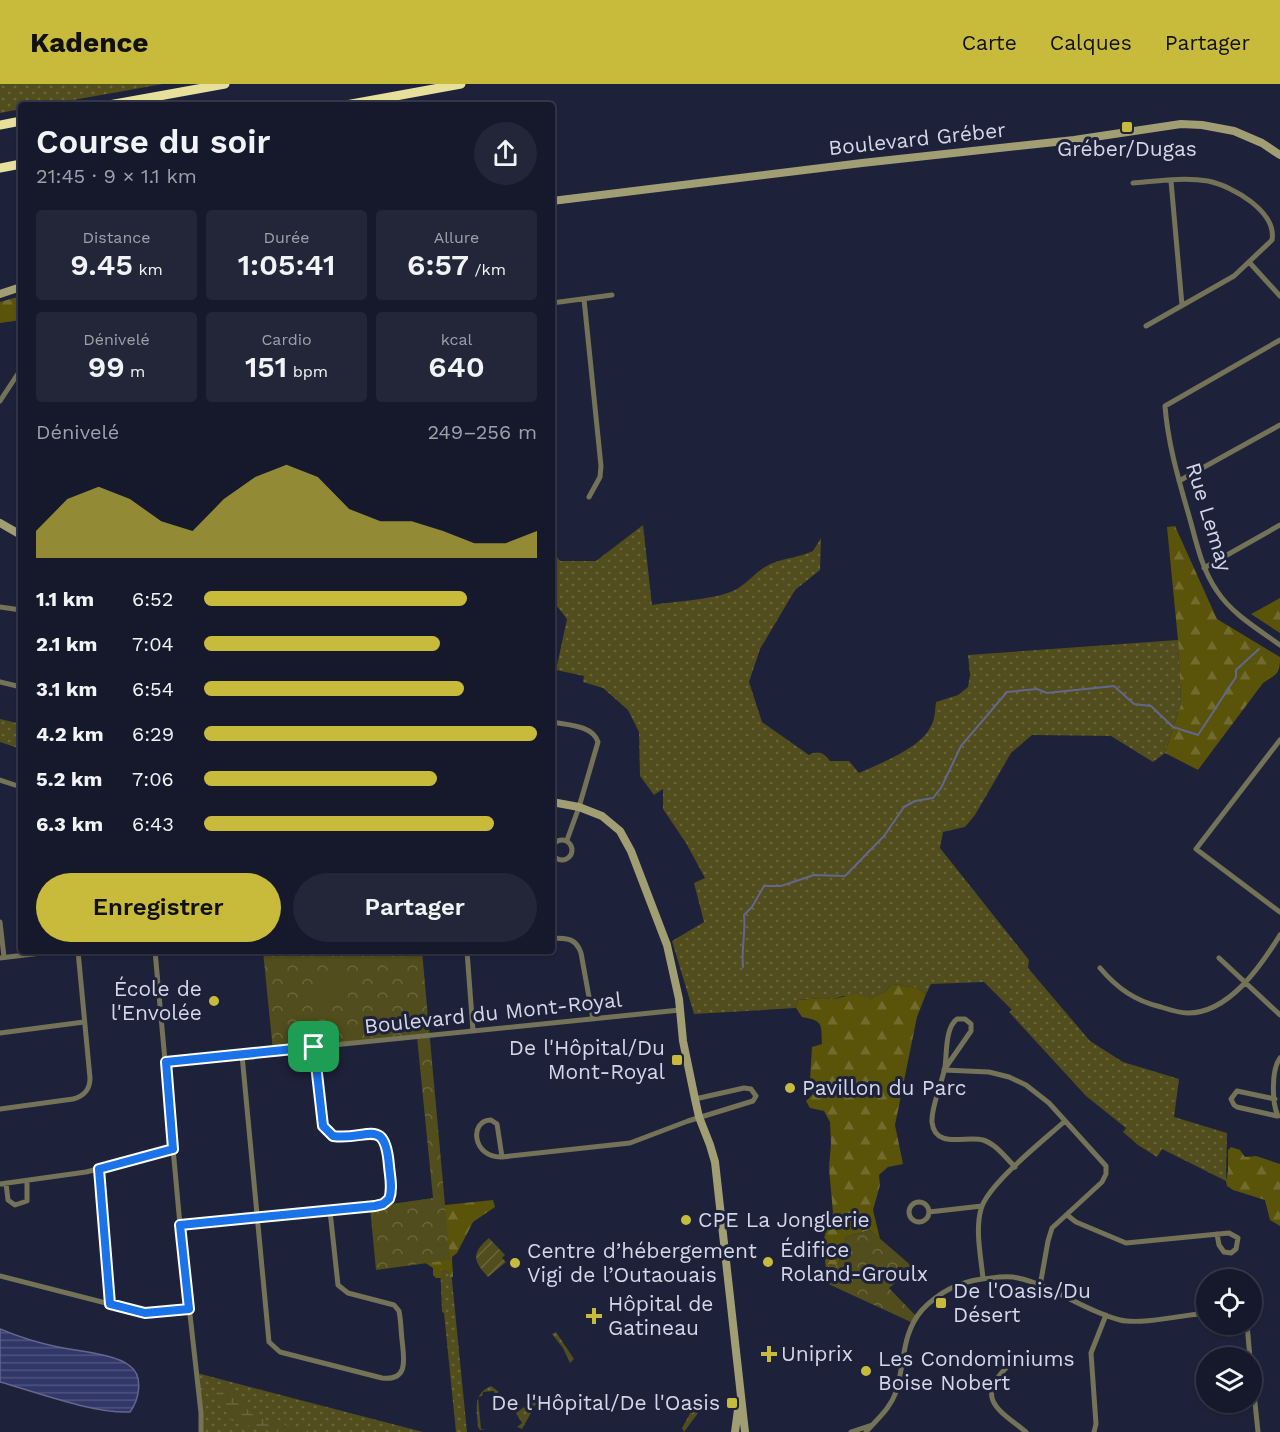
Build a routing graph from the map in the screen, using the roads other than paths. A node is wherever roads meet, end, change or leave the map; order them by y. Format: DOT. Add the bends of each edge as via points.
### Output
graph roads {
  1 [pos="225,84"];
  2 [pos="461,84"];
  3 [pos="126,102"];
  4 [pos="362,102"];
  5 [pos="18,122"];
  6 [pos="0,125"];
  7 [pos="1280,155"];
  8 [pos="18,165"];
  9 [pos="0,168"];
  10 [pos="1171,181"];
  11 [pos="1133,183"];
  12 [pos="555,201"];
  13 [pos="1249,262"];
  14 [pos="18,288"];
  15 [pos="0,294"];
  16 [pos="612,296"];
  17 [pos="1280,296"];
  18 [pos="584,299"];
  19 [pos="555,303"];
  20 [pos="1182,305"];
  21 [pos="1146,326"];
  22 [pos="1280,340"];
  23 [pos="18,374"];
  24 [pos="0,401"];
  25 [pos="1280,425"];
  26 [pos="1179,481"];
  27 [pos="589,497"];
  28 [pos="0,523"];
  29 [pos="1280,525"];
  30 [pos="18,533"];
  31 [pos="1204,568"];
  32 [pos="0,607"];
  33 [pos="18,610"];
  34 [pos="1280,645"];
  35 [pos="0,682"];
  36 [pos="18,686"];
  37 [pos="555,723"];
  38 [pos="1280,740"];
  39 [pos="0,780"];
  40 [pos="18,786"];
  41 [pos="555,803"];
  42 [pos="579,807"];
  43 [pos="567,840"];
  44 [pos="1280,912"];
  45 [pos="0,922"];
  46 [pos="1280,934"];
  47 [pos="555,938"];
  48 [pos="30,954"];
  49 [pos="78,954"];
  50 [pos="155,954"];
  51 [pos="468,954"];
  52 [pos="2,957"];
  53 [pos="1219,958"];
  54 [pos="1100,968"];
  55 [pos="1245,982"];
  56 [pos="680,1010"];
  57 [pos="1280,1015"];
  58 [pos="593,1019"];
  59 [pos="84,1022"];
  60 [pos="473,1031"];
  61 [pos="0,1033"];
  62 [pos="314,1047"];
  63 [pos="242,1054"];
  64 [pos="1280,1058"];
  65 [pos="166,1062"];
  66 [pos="944,1070"];
  67 [pos="695,1099"];
  68 [pos="1275,1099"];
  69 [pos="0,1108"];
  70 [pos="1278,1116"];
  71 [pos="699,1117"];
  72 [pos="1065,1121"];
  73 [pos="173,1149"];
  74 [pos="502,1157"];
  75 [pos="1015,1167"];
  76 [pos="99,1169"];
  77 [pos="27,1181"];
  78 [pos="3,1184"];
  79 [pos="982,1206"];
  80 [pos="330,1211"];
  81 [pos="929,1212"];
  82 [pos="1067,1215"];
  83 [pos="257,1218"];
  84 [pos="180,1225"];
  85 [pos="1217,1234"];
  86 [pos="0,1276"];
  87 [pos="983,1279"];
  88 [pos="1040,1286"];
  89 [pos="110,1304"];
  90 [pos="189,1309"];
  91 [pos="1196,1314"];
  92 [pos="1106,1315"];
  93 [pos="1008,1366"];
  94 [pos="740,1395"];
  95 [pos="1256,1413"];
  96 [pos="872,1425"];
  97 [pos="201,1432"];
  98 [pos="735,1432"];
  99 [pos="745,1432"];
  100 [pos="850,1432"];
  101 [pos="866,1432"];
  102 [pos="1026,1432"];
  103 [pos="1094,1432"];
  104 [pos="1258,1432"];
  1 -- 3 [label="highway"];
  2 -- 4 [label="highway"];
  5 -- 6 [label="highway"];
  7 -- 12 [label="street, Boulevard Gréber" via="1234,131 1181,124"];
  8 -- 9 [label="highway"];
  10 -- 11 [label="street"];
  10 -- 13 [label="street" via="1209,181 1260,210 1271,224 1272,240"];
  10 -- 20 [label="street"];
  13 -- 17 [label="street"];
  13 -- 20 [label="street" via="1229,279"];
  14 -- 15 [label="street"];
  16 -- 18 [label="street"];
  18 -- 19 [label="street"];
  18 -- 27 [label="street" via="601,466 600,477"];
  20 -- 21 [label="street"];
  22 -- 26 [label="street, Rue Lemay" via="1166,406 1167,430"];
  23 -- 24 [label="street"];
  25 -- 26 [label="street"];
  26 -- 31 [label="street, Rue Lemay"];
  28 -- 30 [label="street"];
  29 -- 31 [label="street"];
  31 -- 34 [label="street, Rue Lemay" via="1232,609"];
  32 -- 33 [label="street"];
  35 -- 36 [label="street"];
  37 -- 42 [label="street" via="588,729 597,738"];
  38 -- 44 [label="street" via="1196,849"];
  39 -- 40 [label="street"];
  41 -- 42 [label="street"];
  42 -- 43 [label="street"];
  42 -- 56 [label="street" via="608,820 629,845 667,945"];
  45 -- 52 [label="street"];
  46 -- 55 [label="street"];
  47 -- 58 [label="street" via="571,939 578,944"];
  48 -- 52 [label="street"];
  49 -- 59 [label="street"];
  50 -- 65 [label="street"];
  51 -- 60 [label="street"];
  53 -- 55 [label="street"];
  54 -- 55 [label="street" via="1137,999 1182,1012 1217,1006"];
  55 -- 57 [label="street"];
  56 -- 58 [label="street, Boulevard du Mont-Royal"];
  56 -- 67 [label="street"];
  58 -- 60 [label="street, Boulevard du Mont-Royal"];
  59 -- 61 [label="street"];
  59 -- 69 [label="street" via="90,1078 86,1092 73,1099"];
  60 -- 62 [label="street, Boulevard du Mont-Royal"];
  62 -- 63 [label="street, Boulevard du Mont-Royal"];
  62 -- 80 [label="street" via="325,1130 337,1136 374,1134 385,1140 388,1148 391,1190 387,1201 380,1206"];
  63 -- 65 [label="street, Boulevard du Mont-Royal"];
  63 -- 83 [label="street"];
  64 -- 68 [label="street" via="1274,1072"];
  65 -- 73 [label="street"];
  66 -- 66 [label="street" via="971,1031 971,1024 965,1019 957,1019 952,1025"];
  66 -- 72 [label="street" via="1009,1077 1042,1096"];
  66 -- 75 [label="street" via="932,1118 936,1132 950,1140 985,1141"];
  67 -- 71 [label="street"];
  67 -- 71 [label="street" via="744,1088 751,1089 756,1096 753,1101"];
  68 -- 70 [label="street"];
  68 -- 70 [label="street" via="1237,1091 1231,1100 1237,1107"];
  71 -- 74 [label="street" via="630,1143"];
  71 -- 94 [label="street" via="715,1162"];
  72 -- 75 [label="street"];
  72 -- 82 [label="street" via="1107,1170 1102,1182"];
  73 -- 76 [label="street"];
  73 -- 84 [label="street"];
  74 -- 74 [label="street" via="489,1156 481,1150 477,1126 483,1121 497,1124"];
  75 -- 79 [label="street"];
  76 -- 77 [label="street"];
  76 -- 89 [label="street"];
  77 -- 78 [label="street"];
  77 -- 78 [label="street" via="27,1201 15,1205"];
  79 -- 81 [label="street"];
  79 -- 87 [label="street" via="978,1227"];
  80 -- 83 [label="street"];
  80 -- 83 [label="street" via="338,1285 348,1293 394,1305 399,1311 404,1365 391,1378 280,1352 272,1346"];
  82 -- 85 [label="street" via="1126,1243"];
  82 -- 88 [label="street" via="1052,1228"];
  83 -- 84 [label="street"];
  84 -- 90 [label="street"];
  85 -- 85 [label="street" via="1235,1235 1239,1242 1236,1249 1224,1252"];
  86 -- 89 [label="street"];
  87 -- 88 [label="street" via="1018,1278"];
  87 -- 96 [label="street" via="957,1284 920,1313 904,1346 894,1398"];
  88 -- 92 [label="street"];
  89 -- 90 [label="street" via="145,1313"];
  90 -- 97 [label="street"];
  91 -- 92 [label="street" via="1130,1321"];
  92 -- 103 [label="street" via="1091,1353"];
  93 -- 102 [label="street" via="995,1380 991,1400"];
  94 -- 98 [label="street"];
  94 -- 99 [label="street"];
  95 -- 104 [label="street"];
  96 -- 100 [label="street"];
  96 -- 101 [label="street"];
}
